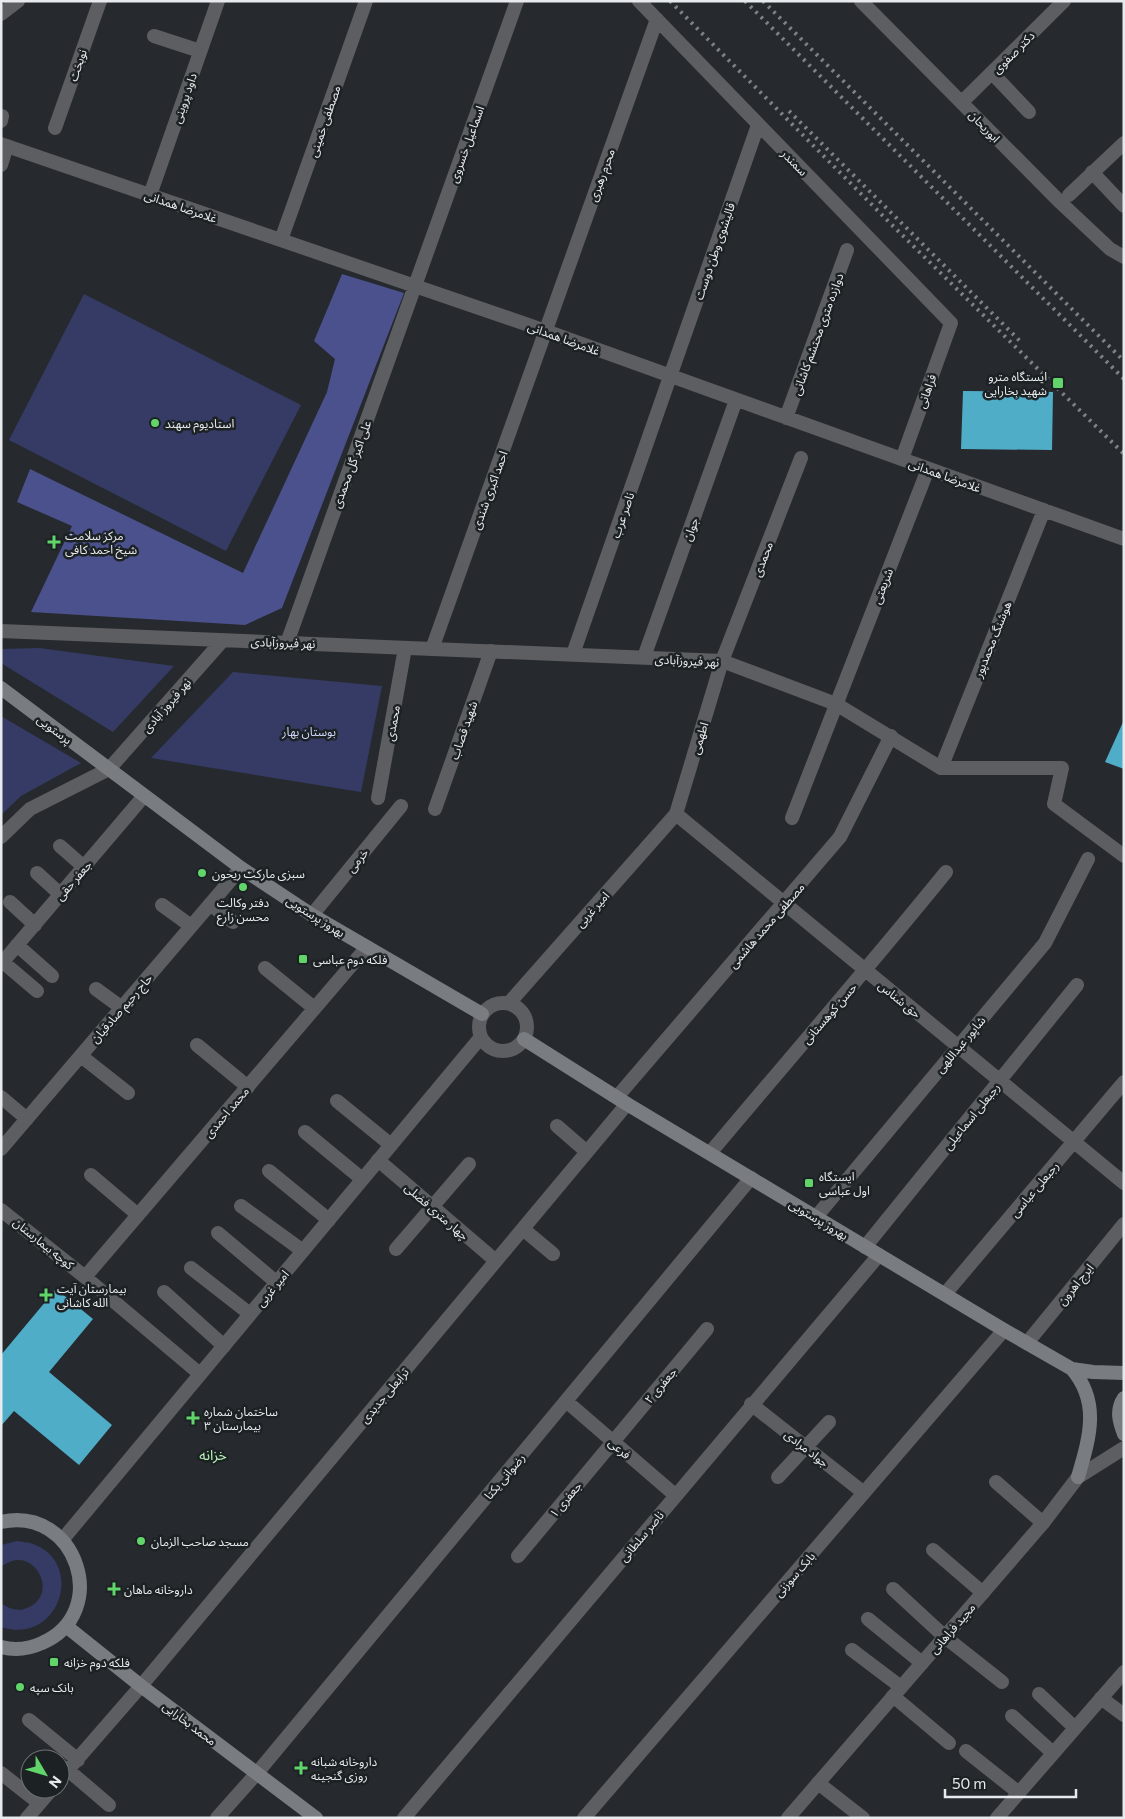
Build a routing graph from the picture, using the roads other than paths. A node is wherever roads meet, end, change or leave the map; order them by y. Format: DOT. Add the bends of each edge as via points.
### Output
graph roads {
  1 [pos="18,1"];
  2 [pos="100,1"];
  3 [pos="218,1"];
  4 [pos="366,1"];
  5 [pos="516,1"];
  6 [pos="639,1"];
  7 [pos="861,1"];
  8 [pos="1064,1"];
  9 [pos="1,14"];
  10 [pos="657,19"];
  11 [pos="154,36"];
  12 [pos="200,51"];
  13 [pos="992,73"];
  14 [pos="962,102"];
  15 [pos="1029,112"];
  16 [pos="758,125"];
  17 [pos="55,128"];
  18 [pos="1124,142"];
  19 [pos="4,145"];
  20 [pos="1,165"];
  21 [pos="1092,172"];
  22 [pos="150,195"];
  23 [pos="1069,195"];
  24 [pos="1124,206"];
  25 [pos="281,240"];
  26 [pos="847,250"];
  27 [pos="1124,257"];
  28 [pos="415,286"];
  29 [pos="951,323"];
  30 [pos="546,331"];
  31 [pos="670,376"];
  32 [pos="736,400"];
  33 [pos="786,418"];
  34 [pos="801,458"];
  35 [pos="902,459"];
  36 [pos="928,469"];
  37 [pos="1044,510"];
  38 [pos="1124,539"];
  39 [pos="1,631"];
  40 [pos="223,640"];
  41 [pos="287,643"];
  42 [pos="405,648"];
  43 [pos="432,649"];
  44 [pos="491,651"];
  45 [pos="573,654"];
  46 [pos="644,657"];
  47 [pos="722,661"];
  48 [pos="1,688"];
  49 [pos="836,704"];
  50 [pos="891,736"];
  51 [pos="941,768"];
  52 [pos="110,769"];
  53 [pos="144,796"];
  54 [pos="378,798"];
  55 [pos="401,806"];
  56 [pos="435,809"];
  57 [pos="676,814"];
  58 [pos="792,818"];
  59 [pos="1,837"];
  60 [pos="60,846"];
  61 [pos="1124,856"];
  62 [pos="1088,859"];
  63 [pos="84,868"];
  64 [pos="241,868"];
  65 [pos="946,872"];
  66 [pos="37,873"];
  67 [pos="60,894"];
  68 [pos="10,902"];
  69 [pos="784,903"];
  70 [pos="210,904"];
  71 [pos="162,905"];
  72 [pos="312,915"];
  73 [pos="233,922"];
  74 [pos="34,924"];
  75 [pos="191,926"];
  76 [pos="367,947"];
  77 [pos="6,954"];
  78 [pos="265,968"];
  79 [pos="866,971"];
  80 [pos="52,976"];
  81 [pos="1077,986"];
  82 [pos="96,988"];
  83 [pos="37,991"];
  84 [pos="509,1003"];
  85 [pos="122,1008"];
  86 [pos="314,1008"];
  87 [pos="482,1014"];
  88 [pos="481,1037"];
  89 [pos="524,1039"];
  90 [pos="197,1045"];
  91 [pos="958,1046"];
  92 [pos="81,1056"];
  93 [pos="999,1080"];
  94 [pos="1124,1082"];
  95 [pos="248,1087"];
  96 [pos="128,1094"];
  97 [pos="1,1097"];
  98 [pos="337,1101"];
  99 [pos="622,1101"];
  100 [pos="26,1119"];
  101 [pos="557,1126"];
  102 [pos="305,1132"];
  103 [pos="1074,1142"];
  104 [pos="391,1145"];
  105 [pos="1,1149"];
  106 [pos="587,1152"];
  107 [pos="710,1153"];
  108 [pos="378,1160"];
  109 [pos="470,1164"];
  110 [pos="269,1171"];
  111 [pos="91,1175"];
  112 [pos="751,1178"];
  113 [pos="362,1179"];
  114 [pos="1124,1183"];
  115 [pos="241,1206"];
  116 [pos="433,1207"];
  117 [pos="1,1210"];
  118 [pos="138,1215"];
  119 [pos="816,1217"];
  120 [pos="329,1220"];
  121 [pos="523,1228"];
  122 [pos="1122,1231"];
  123 [pos="218,1233"];
  124 [pos="865,1247"];
  125 [pos="396,1249"];
  126 [pos="303,1251"];
  127 [pos="553,1254"];
  128 [pos="879,1255"];
  129 [pos="496,1262"];
  130 [pos="191,1268"];
  131 [pos="85,1277"];
  132 [pos="276,1282"];
  133 [pos="164,1292"];
  134 [pos="945,1294"];
  135 [pos="250,1314"];
  136 [pos="706,1329"];
  137 [pos="1004,1330"];
  138 [pos="1027,1344"];
  139 [pos="224,1346"];
  140 [pos="1072,1369"];
  141 [pos="1124,1373"];
  142 [pos="200,1374"];
  143 [pos="1124,1398"];
  144 [pos="566,1401"];
  145 [pos="751,1404"];
  146 [pos="829,1422"];
  147 [pos="1124,1434"];
  148 [pos="613,1442"];
  149 [pos="806,1447"];
  150 [pos="1124,1448"];
  151 [pos="778,1477"];
  152 [pos="1078,1477"];
  153 [pos="996,1482"];
  154 [pos="864,1493"];
  155 [pos="675,1495"];
  156 [pos="1,1522"];
  157 [pos="1044,1523"];
  158 [pos="63,1539"];
  159 [pos="933,1550"];
  160 [pos="518,1556"];
  161 [pos="893,1589"];
  162 [pos="983,1593"];
  163 [pos="868,1619"];
  164 [pos="66,1626"];
  165 [pos="945,1637"];
  166 [pos="1,1648"];
  167 [pos="852,1650"];
  168 [pos="922,1663"];
  169 [pos="1124,1672"];
  170 [pos="1002,1682"];
  171 [pos="141,1686"];
  172 [pos="897,1691"];
  173 [pos="1039,1694"];
  174 [pos="1102,1698"];
  175 [pos="1124,1715"];
  176 [pos="1012,1716"];
  177 [pos="29,1720"];
  178 [pos="1075,1728"];
  179 [pos="950,1743"];
  180 [pos="52,1749"];
  181 [pos="966,1750"];
  182 [pos="1053,1754"];
  183 [pos="70,1769"];
  184 [pos="70,1771"];
  185 [pos="1,1773"];
  186 [pos="256,1773"];
  187 [pos="818,1783"];
  188 [pos="1019,1793"];
  189 [pos="43,1799"];
  190 [pos="39,1803"];
  191 [pos="109,1805"];
  192 [pos="27,1818"];
  193 [pos="217,1818"];
  194 [pos="316,1818"];
  195 [pos="404,1818"];
  196 [pos="584,1818"];
  197 [pos="788,1818"];
  198 [pos="863,1818"];
  199 [pos="997,1818"];
  1 -- 9 [label="street"];
  2 -- 17 [label="street, نوبخت"];
  3 -- 12 [label="street, داود پروینی"];
  4 -- 25 [label="street, مصطفی خمینی"];
  5 -- 28 [label="street, اسماعیل خسروی"];
  6 -- 10 [label="street, سمندر"];
  7 -- 14 [label="street, ابوریحان"];
  8 -- 13 [label="street, دکتر صفوی"];
  10 -- 16 [label="street, سمندر"];
  10 -- 30 [label="street, محرم رهبری"];
  11 -- 12 [label="street"];
  12 -- 22 [label="street, داود پروینی"];
  13 -- 14 [label="street, دکتر صفوی"];
  13 -- 15 [label="street"];
  14 -- 27 [label="street, ابوریحان" via="1110,250"];
  16 -- 29 [label="street, سمندر"];
  16 -- 31 [label="street, قالیشوی وطن دوست"];
  18 -- 21 [label="street"];
  19 -- 20 [label="street"];
  19 -- 22 [label="street, غلامرضا همدانی"];
  21 -- 23 [label="street"];
  21 -- 24 [label="street"];
  22 -- 25 [label="street, غلامرضا همدانی"];
  25 -- 28 [label="street, غلامرضا همدانی"];
  26 -- 33 [label="street, دوازده متری محتشم کاشانی"];
  28 -- 30 [label="street, غلامرضا همدانی"];
  28 -- 41 [label="street, علی اکبر گل محمدی"];
  29 -- 35 [label="street, فراهانی"];
  30 -- 31 [label="street, غلامرضا همدانی"];
  30 -- 43 [label="street, احمد اکبری شندی"];
  31 -- 32 [label="street, غلامرضا همدانی"];
  31 -- 45 [label="street, ناصر عرب"];
  32 -- 33 [label="street, غلامرضا همدانی"];
  32 -- 46 [label="street, جوان"];
  33 -- 35 [label="street, غلامرضا همدانی"];
  34 -- 47 [label="street, محمدی"];
  35 -- 36 [label="street, غلامرضا همدانی"];
  36 -- 37 [label="street, غلامرضا همدانی"];
  36 -- 49 [label="street, شریعتی"];
  37 -- 38 [label="street, غلامرضا همدانی"];
  37 -- 51 [label="street, هوشنگ محمدپور"];
  39 -- 40 [label="street, نهر فیروزآبادی"];
  40 -- 41 [label="street, نهر فیروزآبادی"];
  40 -- 52 [label="street, نهر فیروز آبادی"];
  41 -- 42 [label="street, نهر فیروزآبادی"];
  42 -- 43 [label="street, نهر فیروزآبادی"];
  42 -- 54 [label="street, محمدی"];
  43 -- 44 [label="street, نهر فیروزآبادی"];
  44 -- 45 [label="street, نهر فیروزآبادی"];
  44 -- 56 [label="street, شهید قصاب"];
  45 -- 46 [label="street, نهر فیروزآبادی"];
  46 -- 47 [label="street, نهر فیروزآبادی"];
  47 -- 49 [label="street, نهر فیروزآبادی"];
  47 -- 57 [label="street, اطهمی"];
  48 -- 52 [label="main road, پرستویی"];
  49 -- 50 [label="street, نهر فیروزآبادی"];
  49 -- 58 [label="street, شریعتی"];
  50 -- 51 [label="street, نهر فیروزآبادی"];
  50 -- 69 [label="street, مصطفی محمد هاشمی" via="840,837"];
  51 -- 61 [label="street" via="1062,768 1054,804"];
  52 -- 53 [label="main road, بهروز پرستویی"];
  52 -- 59 [label="street" via="30,809"];
  53 -- 63 [label="street, جعفر حقی"];
  53 -- 64 [label="main road, بهروز پرستویی"];
  55 -- 72 [label="street, خرمی"];
  57 -- 69 [label="street, حق شناس"];
  57 -- 84 [label="street, امیر غربی"];
  60 -- 63 [label="street"];
  62 -- 91 [label="street, شاپور عبداللهی" via="1045,943"];
  63 -- 67 [label="street, جعفر حقی"];
  64 -- 70 [label="street, حاج رحیم صادقیان"];
  64 -- 72 [label="main road, بهروز پرستویی"];
  65 -- 79 [label="street, حسن کوهستانی"];
  66 -- 67 [label="street"];
  67 -- 74 [label="street, جعفر حقی"];
  68 -- 74 [label="street"];
  69 -- 79 [label="street, حق شناس"];
  69 -- 99 [label="street, مصطفی محمد هاشمی"];
  70 -- 73 [label="street"];
  70 -- 75 [label="street, حاج رحیم صادقیان"];
  71 -- 75 [label="street"];
  72 -- 76 [label="main road, بهروز پرستویی"];
  74 -- 77 [label="street, جعفر حقی"];
  75 -- 85 [label="street, حاج رحیم صادقیان"];
  76 -- 86 [label="street, محمد احمدی"];
  76 -- 87 [label="main road, بهروز پرستویی"];
  77 -- 80 [label="street"];
  77 -- 83 [label="street"];
  78 -- 86 [label="street"];
  79 -- 91 [label="street, حق شناس"];
  79 -- 107 [label="street, حسن کوهستانی"];
  81 -- 93 [label="street, رجبعلی اسماعیلی"];
  82 -- 85 [label="street"];
  84 -- 87 [label="street" via="498,1003"];
  84 -- 89 [label="street" via="519,1008 525,1017"];
  85 -- 92 [label="street, حاج رحیم صادقیان"];
  86 -- 95 [label="street, محمد احمدی"];
  87 -- 88 [label="street"];
  88 -- 89 [label="street" via="490,1047 502,1051 514,1048"];
  88 -- 104 [label="street, امیر غربی"];
  89 -- 99 [label="main road, بهروز پرستویی"];
  90 -- 95 [label="street"];
  91 -- 93 [label="street, حق شناس"];
  91 -- 119 [label="street, شاپور عبداللهی"];
  92 -- 96 [label="street"];
  92 -- 100 [label="street, حاج رحیم صادقیان"];
  93 -- 103 [label="street, حق شناس"];
  93 -- 124 [label="street, رجبعلی اسماعیلی"];
  94 -- 103 [label="street, رجبعلی عباسی"];
  95 -- 118 [label="street, محمد احمدی"];
  97 -- 100 [label="street"];
  98 -- 104 [label="street"];
  99 -- 106 [label="street, ترابعلی جدیدی"];
  99 -- 107 [label="main road, بهروز پرستویی"];
  100 -- 105 [label="street, حاج رحیم صادقیان"];
  101 -- 106 [label="street"];
  102 -- 113 [label="street"];
  103 -- 114 [label="street, حق شناس"];
  103 -- 134 [label="street, رجبعلی عباسی"];
  104 -- 108 [label="street, امیر غربی"];
  106 -- 121 [label="street, ترابعلی جدیدی"];
  107 -- 112 [label="main road, بهروز پرستویی"];
  108 -- 113 [label="street, امیر غربی"];
  108 -- 116 [label="street, چهار متری فضلی"];
  109 -- 116 [label="street"];
  110 -- 120 [label="street"];
  111 -- 118 [label="street"];
  112 -- 119 [label="main road, بهروز پرستویی"];
  112 -- 144 [label="street, رضوانی یکتا"];
  113 -- 120 [label="street, امیر غربی"];
  115 -- 126 [label="street"];
  116 -- 125 [label="street"];
  116 -- 129 [label="street, چهار متری فضلی"];
  117 -- 131 [label="street, کوچه بیمارستان"];
  118 -- 131 [label="street, محمد احمدی"];
  119 -- 124 [label="main road, بهروز پرستویی"];
  120 -- 126 [label="street, امیر غربی"];
  121 -- 127 [label="street"];
  121 -- 129 [label="street, ترابعلی جدیدی"];
  122 -- 138 [label="street, ایرج اهرون"];
  123 -- 132 [label="street"];
  124 -- 128 [label="main road, بهروز پرستویی"];
  126 -- 132 [label="street, امیر غربی"];
  128 -- 134 [label="main road, بهروز پرستویی"];
  128 -- 145 [label="street, ناصر سلطانی"];
  129 -- 171 [label="street, ترابعلی جدیدی"];
  130 -- 135 [label="street"];
  131 -- 142 [label="street, کوچه بیمارستان"];
  132 -- 135 [label="street, امیر غربی"];
  133 -- 139 [label="street"];
  134 -- 137 [label="main road, بهروز پرستویی"];
  135 -- 139 [label="street, امیر غربی"];
  136 -- 148 [label="street, جعفری ۲"];
  137 -- 138 [label="main road, بهروز پرستویی"];
  137 -- 154 [label="street, بابک سوزنی"];
  138 -- 140 [label="main road, بهروز پرستویی"];
  139 -- 142 [label="street, امیر غربی"];
  140 -- 141 [label="main road, بهروز پرستویی"];
  140 -- 152 [label="main road" via="1088,1398 1091,1431"];
  142 -- 158 [label="street, امیر غربی"];
  143 -- 147 [label="main road" via="1118,1410"];
  144 -- 148 [label="street, فرعی"];
  144 -- 186 [label="street, رضوانی یکتا"];
  145 -- 149 [label="street, جواد مرادی"];
  145 -- 155 [label="street, ناصر سلطانی"];
  146 -- 149 [label="street"];
  148 -- 155 [label="street, فرعی"];
  148 -- 160 [label="street, جعفری ۱"];
  149 -- 151 [label="street"];
  149 -- 154 [label="street, جواد مرادی"];
  150 -- 152 [label="street, مجید فراهانی"];
  152 -- 157 [label="street, مجید فراهانی"];
  153 -- 157 [label="street"];
  154 -- 196 [label="street, بابک سوزنی"];
  155 -- 195 [label="street, ناصر سلطانی"];
  156 -- 158 [label="main road" via="30,1521"];
  157 -- 162 [label="street, مجید فراهانی"];
  158 -- 164 [label="main road" via="74,1555 80,1591 76,1610"];
  159 -- 162 [label="street"];
  161 -- 165 [label="street"];
  162 -- 165 [label="street, مجید فراهانی"];
  163 -- 168 [label="street"];
  164 -- 166 [label="main road" via="50,1640 30,1648"];
  164 -- 171 [label="main road, محمد بخارایی"];
  165 -- 168 [label="street, مجید فراهانی"];
  165 -- 170 [label="street"];
  167 -- 172 [label="street"];
  168 -- 172 [label="street, مجید فراهانی"];
  169 -- 174 [label="street"];
  171 -- 183 [label="street, ترابعلی جدیدی"];
  171 -- 186 [label="main road, محمد بخارایی"];
  172 -- 179 [label="street"];
  172 -- 187 [label="street, مجید فراهانی"];
  173 -- 178 [label="street"];
  174 -- 175 [label="street"];
  174 -- 178 [label="street"];
  176 -- 182 [label="street"];
  177 -- 180 [label="street"];
  178 -- 182 [label="street"];
  181 -- 188 [label="street"];
  182 -- 188 [label="street"];
  184 -- 191 [label="street"];
  185 -- 190 [label="street"];
  186 -- 193 [label="street, رضوانی یکتا"];
  186 -- 194 [label="main road, محمد بخارایی"];
  187 -- 197 [label="street, مجید فراهانی"];
  187 -- 198 [label="street"];
  188 -- 199 [label="street"];
  189 -- 190 [label="street"];
  190 -- 192 [label="street"];
}
